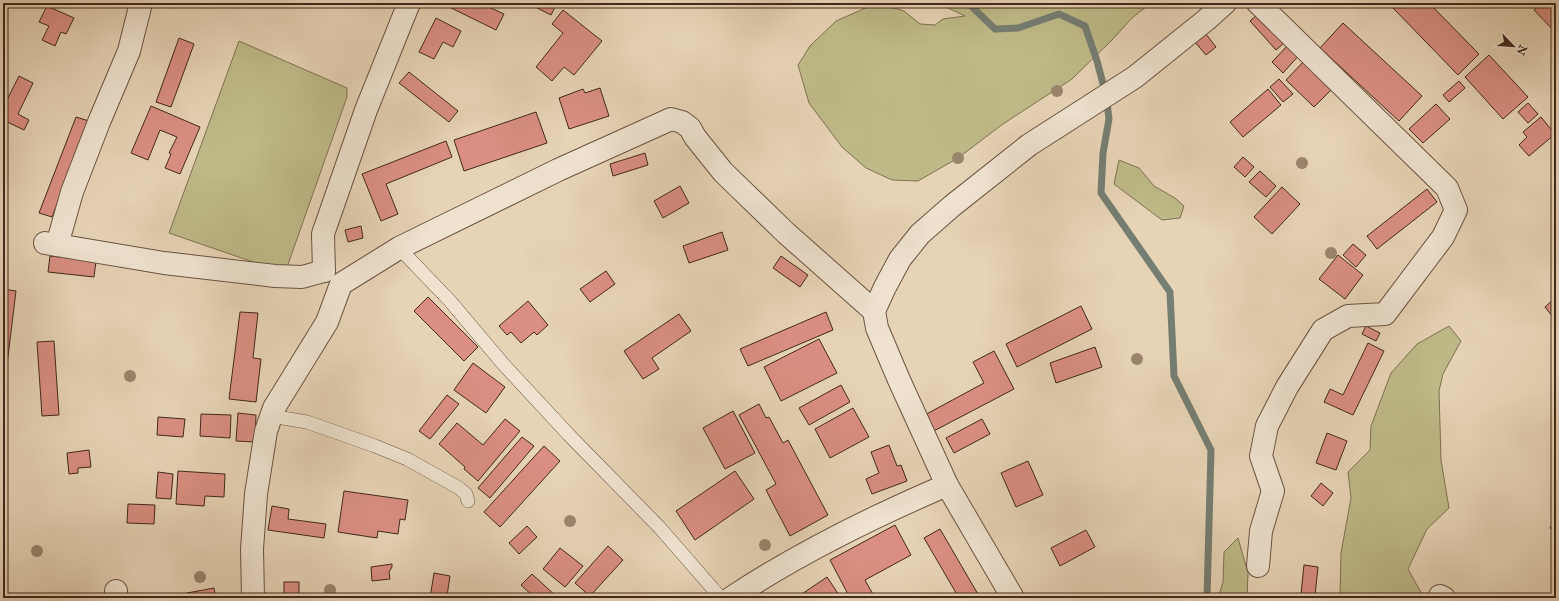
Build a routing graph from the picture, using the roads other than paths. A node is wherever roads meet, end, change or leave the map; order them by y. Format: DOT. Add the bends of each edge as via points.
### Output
graph roads {
  1 [pos="141,3"];
  2 [pos="410,3"];
  3 [pos="1225,3"];
  4 [pos="1258,3"];
  5 [pos="400,248"];
  6 [pos="324,271"];
  7 [pos="341,284"];
  8 [pos="874,311"];
  9 [pos="271,416"];
  10 [pos="947,485"];
  11 [pos="468,501"];
  12 [pos="1258,566"];
  13 [pos="253,598"];
  14 [pos="721,598"];
  15 [pos="731,598"];
  16 [pos="1013,598"];
  1 -- 6 [label="street" via="129,51 98,122 51,244 164,263 276,276 302,277"];
  2 -- 6 [label="street" via="366,110 323,234"];
  3 -- 8 [label="street" via="1135,77 1028,145 920,234 900,259"];
  4 -- 12 [label="street" via="1447,188 1456,210 1443,237 1385,314 1348,316 1323,330 1286,387 1267,426 1261,456 1273,491 1261,531"];
  5 -- 7 [label="street"];
  5 -- 8 [label="street" via="558,170 671,120 682,122 690,128 723,172 786,234"];
  5 -- 14 [label="lane" via="450,301 504,365 660,528"];
  6 -- 7 [label="street"];
  7 -- 9 [label="street" via="327,322"];
  8 -- 10 [label="street" via="877,328"];
  9 -- 11 [label="lane" via="307,422 407,459 459,488 466,494"];
  9 -- 13 [label="street" via="266,431 256,494 252,549"];
  10 -- 15 [label="street" via="835,538 761,578"];
  10 -- 16 [label="street"];
}
